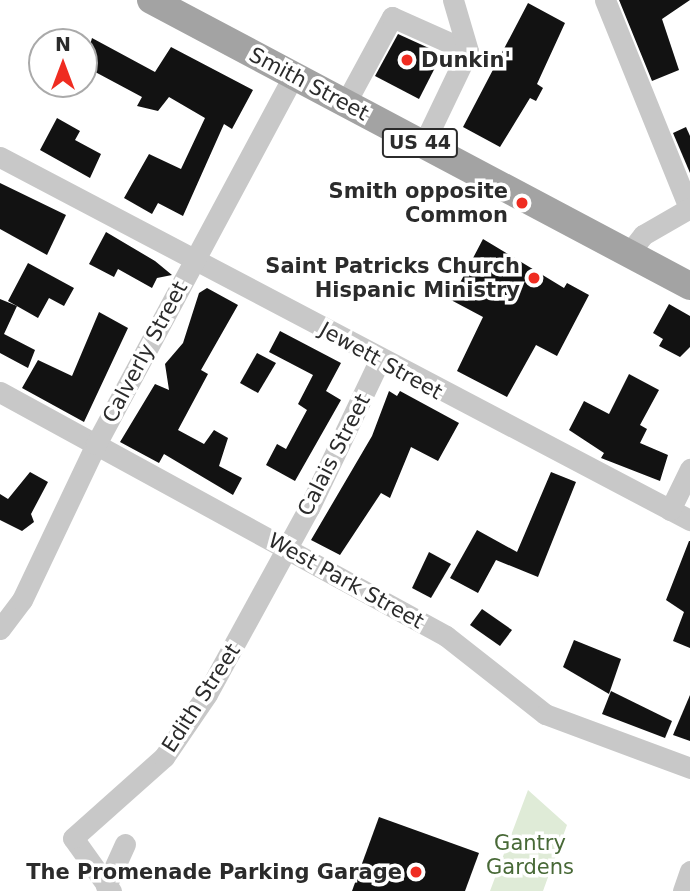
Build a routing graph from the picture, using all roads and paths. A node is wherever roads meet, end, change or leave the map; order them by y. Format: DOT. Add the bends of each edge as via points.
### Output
graph roads {
  1 [pos="151,0"];
  2 [pos="453,0"];
  3 [pos="605,0"];
  4 [pos="468,51"];
  5 [pos="293,76"];
  6 [pos="345,104"];
  7 [pos="424,145"];
  8 [pos="0,157"];
  9 [pos="690,208"];
  10 [pos="629,253"];
  11 [pos="194,260"];
  12 [pos="690,286"];
  13 [pos="379,360"];
  14 [pos="0,392"];
  15 [pos="96,444"];
  16 [pos="690,469"];
  17 [pos="670,510"];
  18 [pos="690,520"];
  19 [pos="285,547"];
  20 [pos="0,629"];
  21 [pos="690,768"];
  22 [pos="125,844"];
  23 [pos="690,871"];
  24 [pos="108,888"];
  25 [pos="683,891"];
  1 -- 5 [label="main road, Smith Street / US 44"];
  2 -- 4 [label="street"];
  3 -- 9 [label="street"];
  4 -- 6 [label="street" via="393,16"];
  4 -- 7 [label="street"];
  5 -- 6 [label="main road, Smith Street / US 44"];
  5 -- 11 [label="street, Calverly Street"];
  6 -- 7 [label="main road, Smith Street / US 44"];
  7 -- 10 [label="main road, Smith Street / US 44"];
  8 -- 11 [label="street, Jewett Street"];
  9 -- 10 [label="street" via="643,235"];
  10 -- 12 [label="main road, Smith Street / US 44"];
  11 -- 13 [label="street, Jewett Street"];
  11 -- 15 [label="street, Calverly Street"];
  13 -- 17 [label="street, Jewett Street"];
  13 -- 19 [label="street, Calais Street"];
  14 -- 15 [label="street, West Park Street"];
  15 -- 19 [label="street, West Park Street"];
  15 -- 20 [label="street, Calverly Street" via="22,600"];
  16 -- 17 [label="street"];
  17 -- 18 [label="street, Jewett Street"];
  19 -- 21 [label="street, West Park Street" via="446,636 545,713"];
  19 -- 24 [label="street, Edith Street" via="225,664 164,757 73,838"];
  22 -- 24 [label="street"];
  23 -- 25 [label="street"];
}
